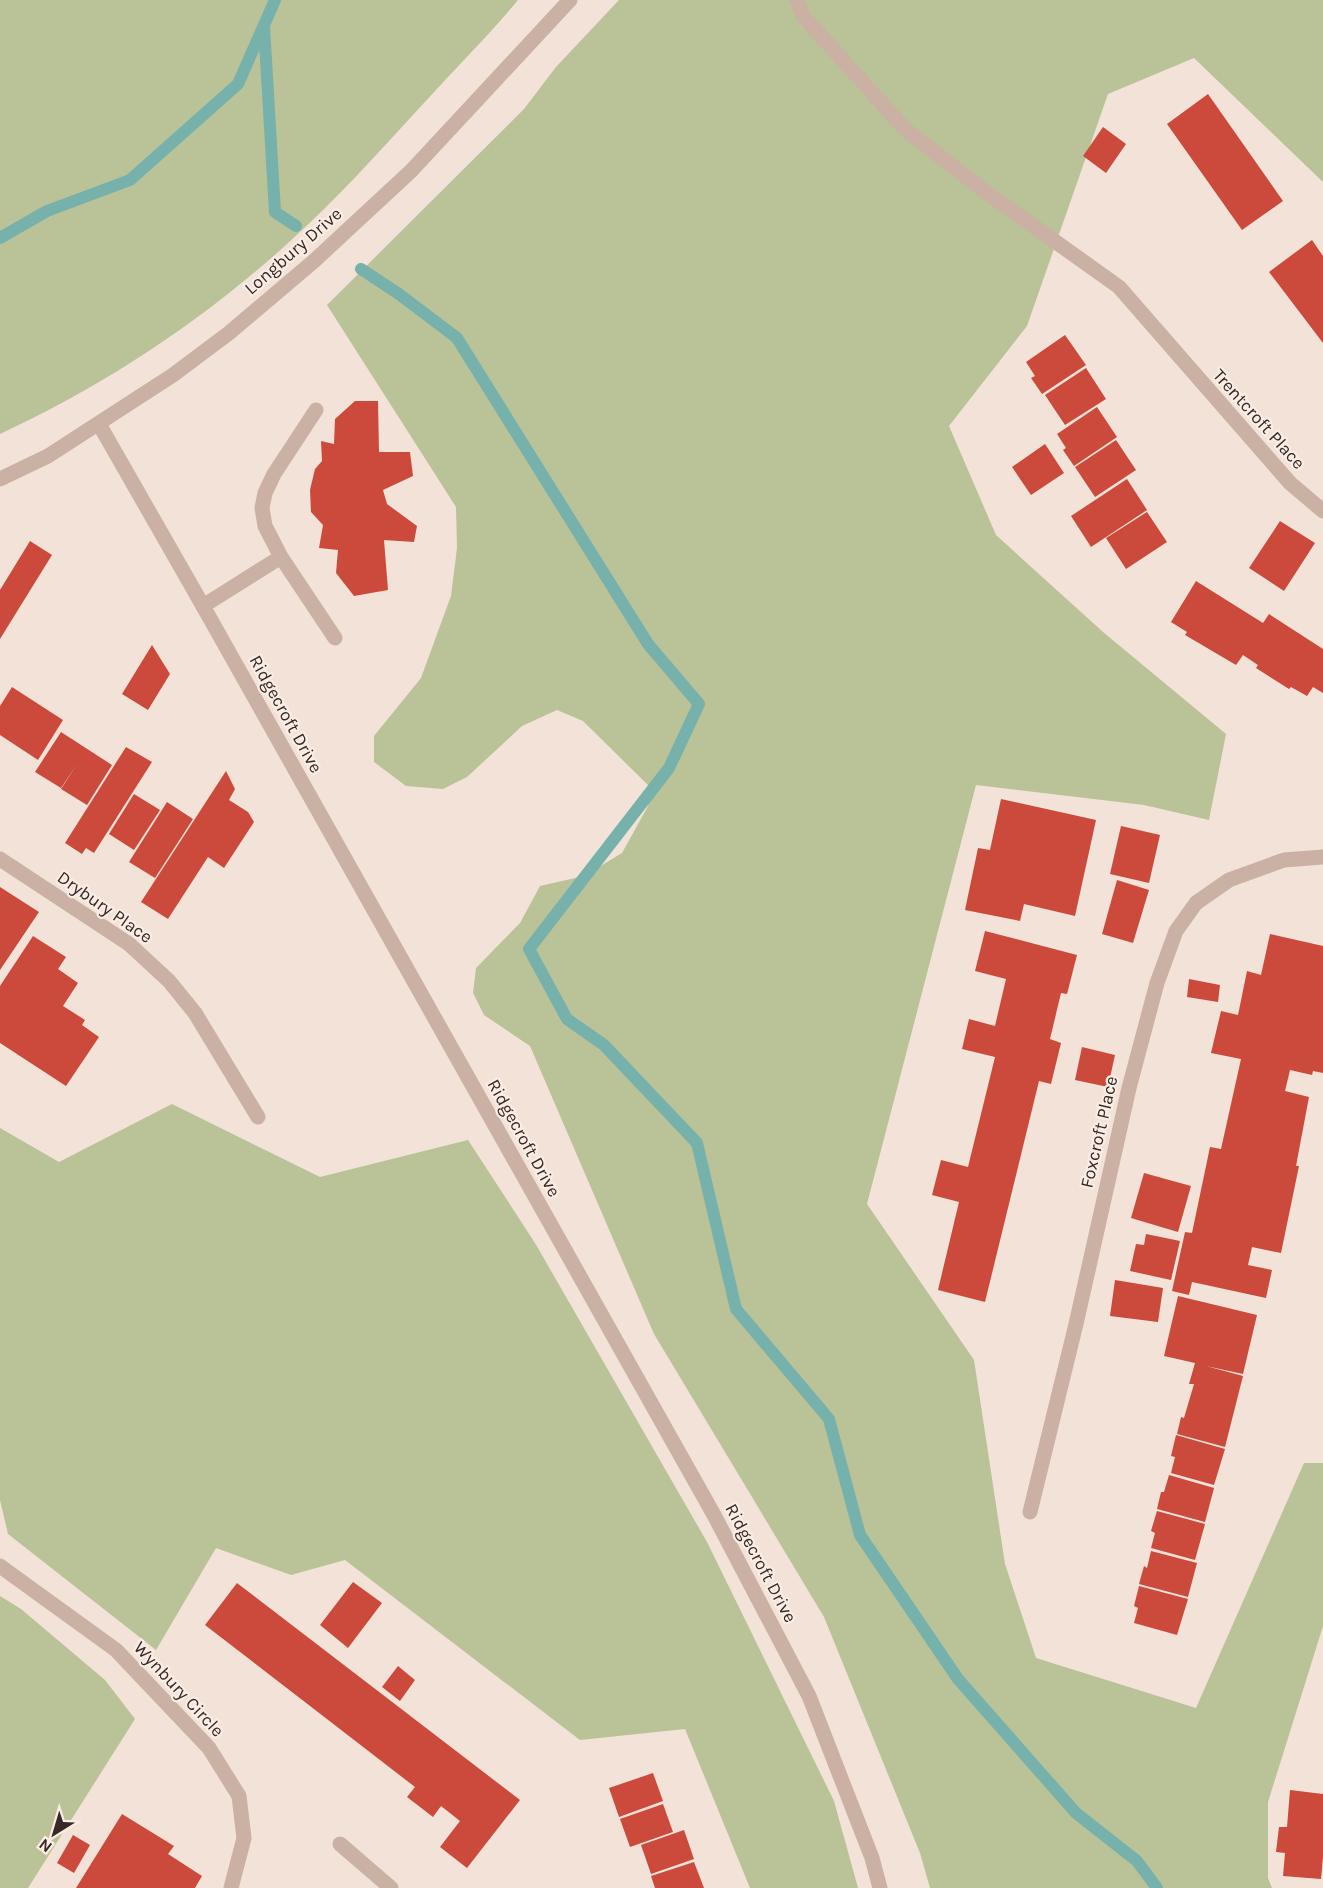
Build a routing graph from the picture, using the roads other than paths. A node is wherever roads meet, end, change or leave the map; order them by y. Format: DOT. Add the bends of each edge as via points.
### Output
graph roads {
  1 [pos="570,0"];
  2 [pos="797,0"];
  3 [pos="316,410"];
  4 [pos="99,424"];
  5 [pos="0,479"];
  6 [pos="1323,511"];
  7 [pos="281,557"];
  8 [pos="203,606"];
  9 [pos="335,638"];
  10 [pos="1323,857"];
  11 [pos="0,859"];
  12 [pos="258,1116"];
  13 [pos="1030,1512"];
  14 [pos="0,1566"];
  15 [pos="340,1844"];
  16 [pos="231,1888"];
  17 [pos="391,1888"];
  18 [pos="880,1888"];
  1 -- 4 [label="street, Longbury Drive" via="411,171 314,261 174,375"];
  2 -- 6 [label="street, Trentcroft Place" via="803,16 905,129 1119,287 1290,483"];
  3 -- 7 [label="street" via="265,493 265,526"];
  4 -- 5 [label="street, Longbury Drive" via="48,456"];
  4 -- 8 [label="street, Ridgecroft Drive"];
  7 -- 8 [label="street"];
  7 -- 9 [label="street"];
  8 -- 18 [label="street, Ridgecroft Drive" via="714,1515 809,1696"];
  10 -- 13 [label="street, Foxcroft Place" via="1284,861 1229,880 1197,903 1176,931 1157,983 1129,1088"];
  11 -- 12 [label="street, Drybury Place" via="129,944 169,981 195,1013"];
  14 -- 16 [label="street, Wynbury Circle" via="116,1650 209,1748 239,1796 244,1838"];
  15 -- 17 [label="street"];
}
